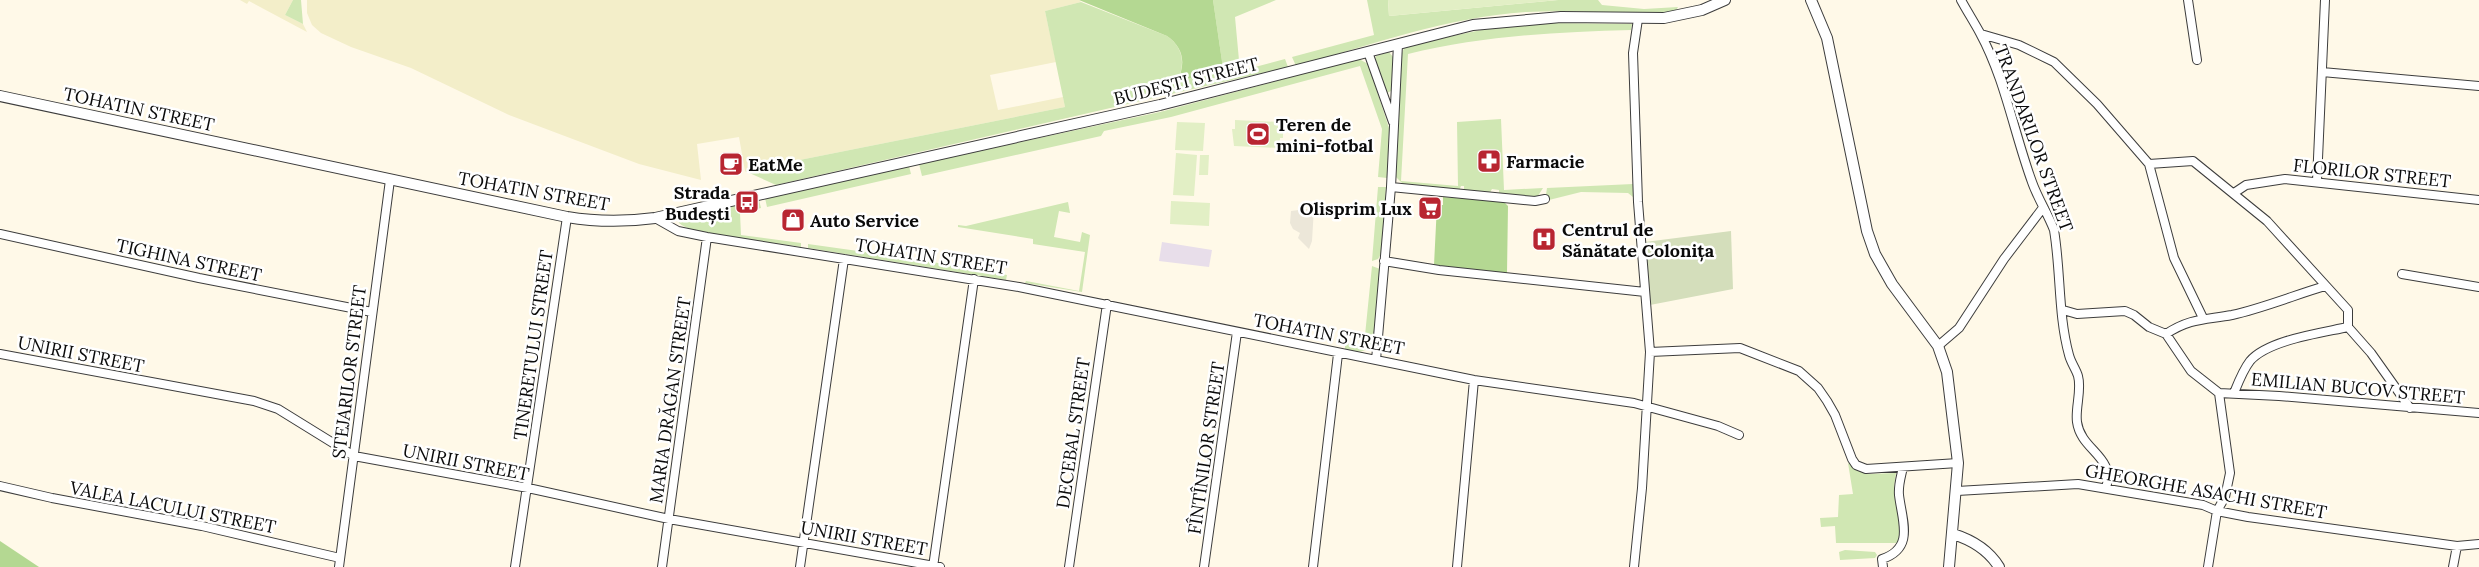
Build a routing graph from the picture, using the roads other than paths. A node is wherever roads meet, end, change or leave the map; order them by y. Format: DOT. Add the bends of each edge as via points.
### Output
graph roads {
  1 [pos="1725,0"];
  2 [pos="1811,0"];
  3 [pos="1961,0"];
  4 [pos="2188,0"];
  5 [pos="2325,0"];
  6 [pos="1638,19"];
  7 [pos="1981,34"];
  8 [pos="1398,44"];
  9 [pos="1368,52"];
  10 [pos="2197,60"];
  11 [pos="2322,72"];
  12 [pos="2479,86"];
  13 [pos="0,96"];
  14 [pos="1394,126"];
  15 [pos="2149,164"];
  16 [pos="390,180"];
  17 [pos="2317,181"];
  18 [pos="1391,188"];
  19 [pos="2234,193"];
  20 [pos="1545,199"];
  21 [pos="2479,200"];
  22 [pos="2042,209"];
  23 [pos="567,217"];
  24 [pos="655,218"];
  25 [pos="0,234"];
  26 [pos="707,237"];
  27 [pos="844,259"];
  28 [pos="1384,261"];
  29 [pos="2402,274"];
  30 [pos="974,279"];
  31 [pos="2325,286"];
  32 [pos="2479,287"];
  33 [pos="1645,292"];
  34 [pos="1107,304"];
  35 [pos="2063,310"];
  36 [pos="372,312"];
  37 [pos="2203,318"];
  38 [pos="2348,327"];
  39 [pos="1237,332"];
  40 [pos="2166,334"];
  41 [pos="1938,346"];
  42 [pos="1650,352"];
  43 [pos="0,354"];
  44 [pos="1338,354"];
  45 [pos="1376,360"];
  46 [pos="1474,380"];
  47 [pos="2234,392"];
  48 [pos="2219,393"];
  49 [pos="1648,407"];
  50 [pos="2410,408"];
  51 [pos="2479,413"];
  52 [pos="1739,435"];
  53 [pos="354,456"];
  54 [pos="1958,463"];
  55 [pos="1904,467"];
  56 [pos="0,486"];
  57 [pos="528,488"];
  58 [pos="2106,488"];
  59 [pos="1958,491"];
  60 [pos="2217,511"];
  61 [pos="669,519"];
  62 [pos="1953,534"];
  63 [pos="803,543"];
  64 [pos="2479,544"];
  65 [pos="2457,546"];
  66 [pos="340,558"];
  67 [pos="339,567"];
  68 [pos="515,567"];
  69 [pos="662,567"];
  70 [pos="800,567"];
  71 [pos="935,567"];
  72 [pos="1069,567"];
  73 [pos="1204,567"];
  74 [pos="1313,567"];
  75 [pos="1456,567"];
  76 [pos="1634,567"];
  77 [pos="1883,567"];
  78 [pos="1949,567"];
  79 [pos="1999,567"];
  80 [pos="2208,567"];
  81 [pos="2453,567"];
  1 -- 6 [label="street, BUDEȘTI STREET" via="1684,16"];
  2 -- 41 [label="street" via="1827,38 1866,231 1892,284"];
  3 -- 7 [label="street, TRANDARILOR STREET"];
  4 -- 10 [label="street"];
  5 -- 11 [label="street"];
  6 -- 8 [label="street, BUDEȘTI STREET" via="1497,21"];
  6 -- 33 [label="street" via="1633,54"];
  7 -- 15 [label="street" via="2054,62 2097,104"];
  7 -- 22 [label="street, TRANDARILOR STREET"];
  8 -- 9 [label="street, BUDEȘTI STREET"];
  8 -- 14 [label="street"];
  9 -- 14 [label="street"];
  9 -- 24 [label="street, BUDEȘTI STREET" via="1160,105"];
  11 -- 12 [label="street"];
  11 -- 17 [label="street"];
  13 -- 16 [label="street, TOHATIN STREET"];
  14 -- 18 [label="street"];
  15 -- 19 [label="street" via="2193,161"];
  15 -- 37 [label="street" via="2174,258"];
  16 -- 23 [label="street, TOHATIN STREET"];
  16 -- 36 [label="street, STEJARILOR STREET"];
  17 -- 19 [label="street, FLORILOR STREET" via="2266,181 2246,185"];
  17 -- 21 [label="street, FLORILOR STREET"];
  18 -- 20 [label="street" via="1535,201"];
  18 -- 28 [label="street"];
  19 -- 31 [label="street" via="2267,221"];
  22 -- 35 [label="street, TRANDARILOR STREET" via="2054,230"];
  22 -- 41 [label="street" via="1958,328"];
  23 -- 24 [label="street, TOHATIN STREET" via="610,222"];
  23 -- 57 [label="street, TINERETULUI STREET"];
  24 -- 26 [label="street, TOHATIN STREET" via="678,231"];
  25 -- 36 [label="street, TIGHINA STREET"];
  26 -- 27 [label="street, TOHATIN STREET"];
  26 -- 61 [label="street, MARIA DRĂGAN STREET"];
  27 -- 30 [label="street, TOHATIN STREET"];
  27 -- 63 [label="street"];
  28 -- 33 [label="street"];
  28 -- 45 [label="street"];
  29 -- 32 [label="street"];
  30 -- 34 [label="street, TOHATIN STREET"];
  30 -- 71 [label="street"];
  31 -- 37 [label="street" via="2232,315"];
  31 -- 38 [label="street" via="2348,310"];
  33 -- 42 [label="street"];
  34 -- 39 [label="street, TOHATIN STREET"];
  34 -- 72 [label="street, DECEBAL STREET"];
  35 -- 40 [label="street" via="2076,314 2125,311"];
  35 -- 58 [label="street, TRANDARILOR STREET" via="2069,357 2078,377 2077,423 2088,446 2108,468"];
  36 -- 53 [label="street, STEJARILOR STREET"];
  37 -- 40 [label="street" via="2178,326"];
  38 -- 47 [label="street, EMILIAN BUCOV STREET" via="2261,352 2250,362"];
  38 -- 50 [label="street"];
  39 -- 44 [label="street, TOHATIN STREET"];
  39 -- 73 [label="street, FÎNTÎNILOR STREET"];
  40 -- 48 [label="street" via="2191,371"];
  41 -- 54 [label="street" via="1947,372"];
  42 -- 49 [label="street"];
  42 -- 55 [label="street" via="1740,348 1799,371 1827,401 1856,465 1866,469"];
  43 -- 53 [label="street, UNIRII STREET" via="254,401 278,409"];
  44 -- 45 [label="street, TOHATIN STREET"];
  44 -- 74 [label="street"];
  45 -- 46 [label="street, TOHATIN STREET"];
  46 -- 49 [label="street, TOHATIN STREET"];
  46 -- 75 [label="street"];
  47 -- 48 [label="street, EMILIAN BUCOV STREET"];
  47 -- 50 [label="street, EMILIAN BUCOV STREET"];
  48 -- 60 [label="street" via="2230,473 2225,497"];
  49 -- 52 [label="street, TOHATIN STREET"];
  49 -- 76 [label="street"];
  50 -- 51 [label="street, EMILIAN BUCOV STREET"];
  53 -- 57 [label="street, UNIRII STREET"];
  53 -- 66 [label="street, STEJARILOR STREET"];
  54 -- 55 [label="street"];
  54 -- 59 [label="street"];
  55 -- 77 [label="street" via="1899,484 1904,535 1900,549 1882,559"];
  56 -- 66 [label="street, VALEA LACULUI STREET" via="202,526"];
  57 -- 61 [label="street, UNIRII STREET"];
  57 -- 68 [label="street, TINERETULUI STREET"];
  58 -- 59 [label="street, GHEORGHE ASACHI STREET" via="2078,484"];
  58 -- 60 [label="street, GHEORGHE ASACHI STREET" via="2203,505"];
  59 -- 62 [label="street"];
  60 -- 65 [label="street, GHEORGHE ASACHI STREET"];
  60 -- 80 [label="street"];
  61 -- 63 [label="street, UNIRII STREET"];
  61 -- 69 [label="street, MARIA DRĂGAN STREET"];
  62 -- 78 [label="street"];
  62 -- 79 [label="street" via="1983,548"];
  63 -- 70 [label="street"];
  63 -- 71 [label="street, UNIRII STREET"];
  64 -- 65 [label="street, GHEORGHE ASACHI STREET"];
  65 -- 81 [label="street"];
  66 -- 67 [label="street, STEJARILOR STREET"];
}
